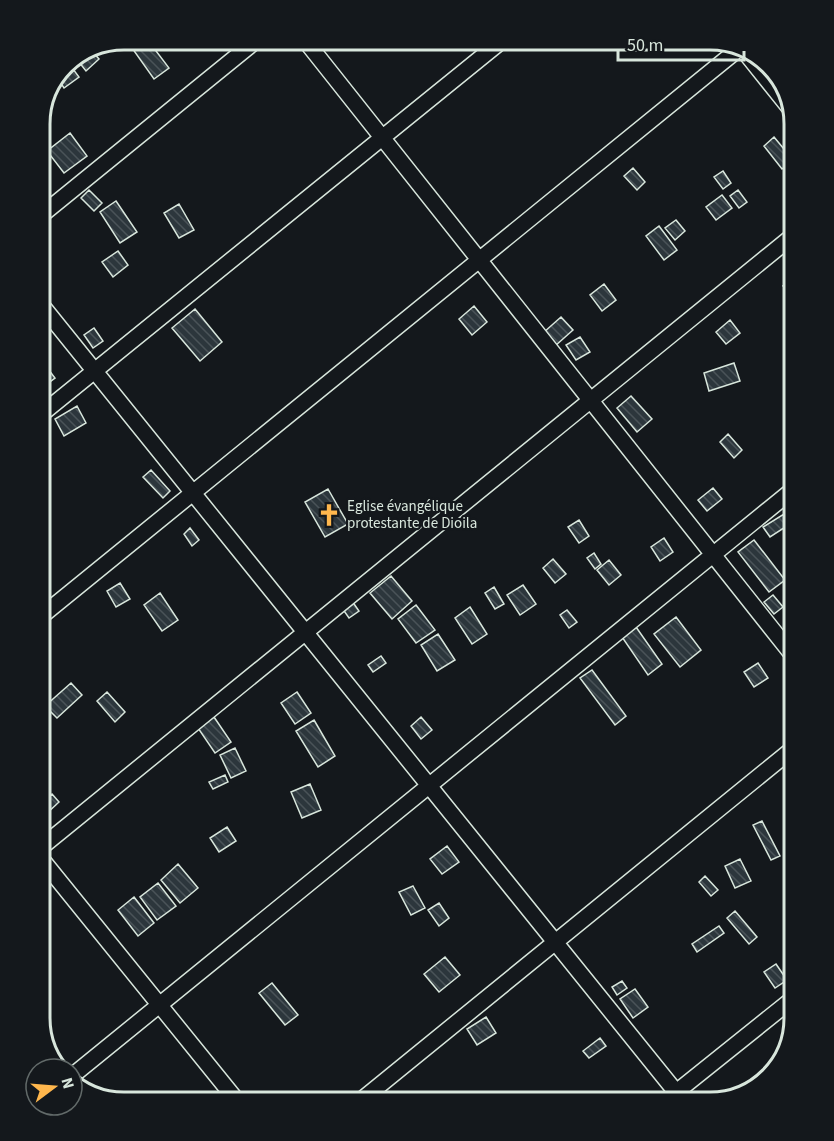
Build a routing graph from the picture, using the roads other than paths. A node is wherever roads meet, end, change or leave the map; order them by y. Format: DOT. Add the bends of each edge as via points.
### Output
graph roads {
  1 [pos="244,50"];
  2 [pos="313,50"];
  3 [pos="491,50"];
  4 [pos="733,53"];
  5 [pos="754,64"];
  6 [pos="779,94"];
  7 [pos="383,138"];
  8 [pos="50,208"];
  9 [pos="784,243"];
  10 [pos="480,260"];
  11 [pos="50,316"];
  12 [pos="94,371"];
  13 [pos="591,400"];
  14 [pos="50,407"];
  15 [pos="193,493"];
  16 [pos="784,497"];
  17 [pos="713,555"];
  18 [pos="50,609"];
  19 [pos="305,633"];
  20 [pos="784,644"];
  21 [pos="784,756"];
  22 [pos="429,786"];
  23 [pos="50,840"];
  24 [pos="50,870"];
  25 [pos="555,943"];
  26 [pos="160,1005"];
  27 [pos="784,1006"];
  28 [pos="84,1066"];
  29 [pos="229,1091"];
  30 [pos="372,1091"];
  31 [pos="676,1092"];
  1 -- 8 [label="street"];
  2 -- 7 [label="street"];
  3 -- 7 [label="street"];
  4 -- 10 [label="street"];
  5 -- 6 [label="street"];
  7 -- 10 [label="street"];
  7 -- 12 [label="street"];
  9 -- 13 [label="street"];
  10 -- 13 [label="street"];
  10 -- 15 [label="street"];
  11 -- 12 [label="street"];
  12 -- 14 [label="street"];
  12 -- 15 [label="street"];
  13 -- 17 [label="street"];
  13 -- 19 [label="street"];
  15 -- 18 [label="street"];
  15 -- 19 [label="street"];
  16 -- 17 [label="street"];
  17 -- 20 [label="street"];
  17 -- 22 [label="street"];
  19 -- 22 [label="street"];
  19 -- 23 [label="street"];
  21 -- 25 [label="street"];
  22 -- 25 [label="street"];
  22 -- 26 [label="street"];
  24 -- 26 [label="street"];
  25 -- 30 [label="street"];
  25 -- 31 [label="street"];
  26 -- 28 [label="street"];
  26 -- 29 [label="street"];
  27 -- 31 [label="street"];
}
